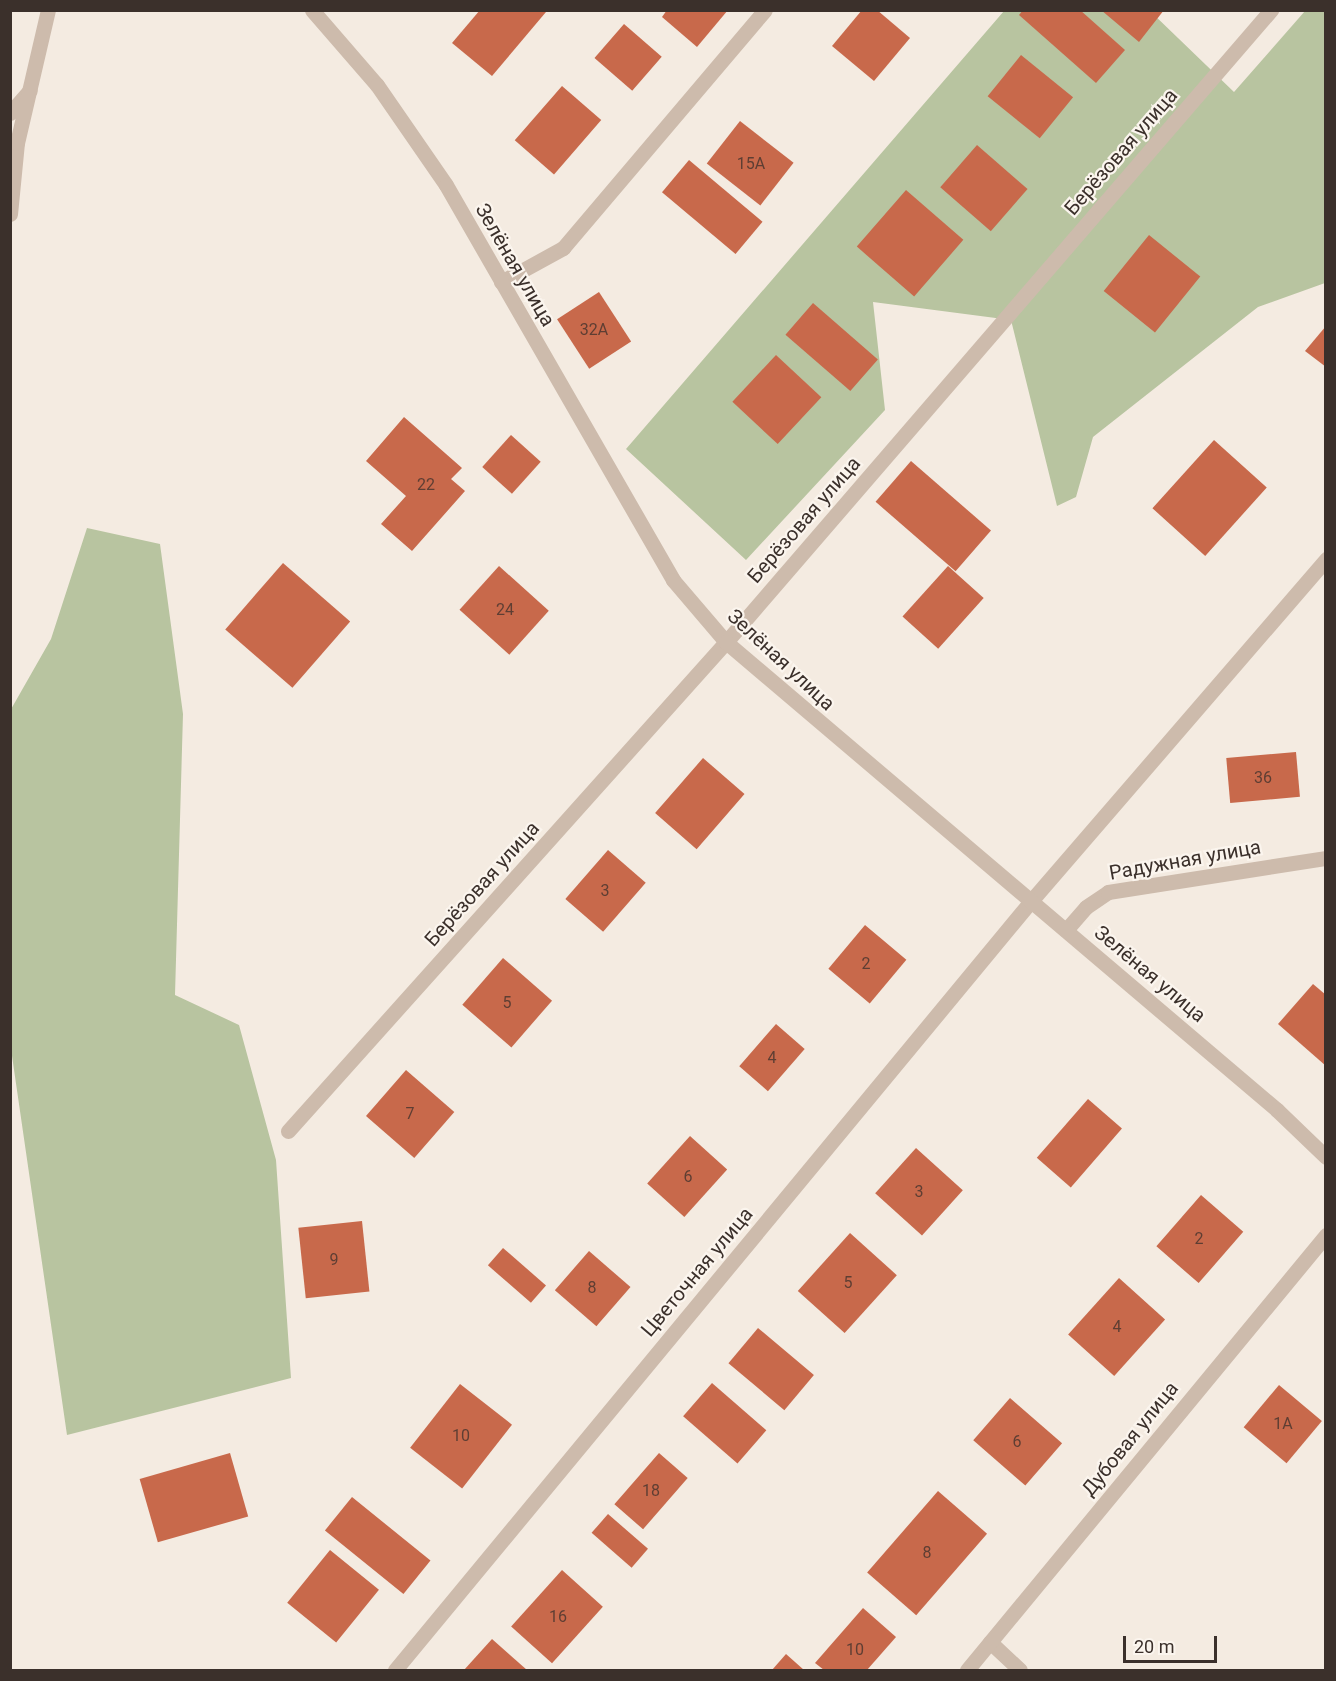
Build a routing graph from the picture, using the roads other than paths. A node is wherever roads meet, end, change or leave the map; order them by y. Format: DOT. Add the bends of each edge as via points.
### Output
graph roads {
  1 [pos="48,10"];
  2 [pos="312,10"];
  3 [pos="765,10"];
  4 [pos="1271,10"];
  5 [pos="30,90"];
  6 [pos="10,113"];
  7 [pos="10,214"];
  8 [pos="501,282"];
  9 [pos="1326,559"];
  10 [pos="726,642"];
  11 [pos="1326,858"];
  12 [pos="1031,901"];
  13 [pos="1066,930"];
  14 [pos="288,1131"];
  15 [pos="1326,1157"];
  16 [pos="1326,1235"];
  17 [pos="990,1642"];
  18 [pos="395,1671"];
  19 [pos="967,1671"];
  20 [pos="1020,1671"];
  1 -- 5 [label="street"];
  2 -- 8 [label="street, Зелёная улица" via="377,84 446,185"];
  3 -- 8 [label="street" via="563,248"];
  4 -- 10 [label="street, Берёзовая улица"];
  5 -- 6 [label="street"];
  5 -- 7 [label="street" via="17,142"];
  8 -- 10 [label="street, Зелёная улица" via="673,580"];
  9 -- 12 [label="street, Цветочная улица"];
  10 -- 12 [label="street, Зелёная улица"];
  10 -- 14 [label="street, Берёзовая улица"];
  11 -- 13 [label="street, Радужная улица" via="1108,892 1086,907"];
  12 -- 13 [label="street, Зелёная улица"];
  12 -- 18 [label="street, Цветочная улица"];
  13 -- 15 [label="street, Зелёная улица" via="1277,1110"];
  16 -- 17 [label="street, Дубовая улица"];
  17 -- 19 [label="street, Дубовая улица"];
  17 -- 20 [label="street"];
}
